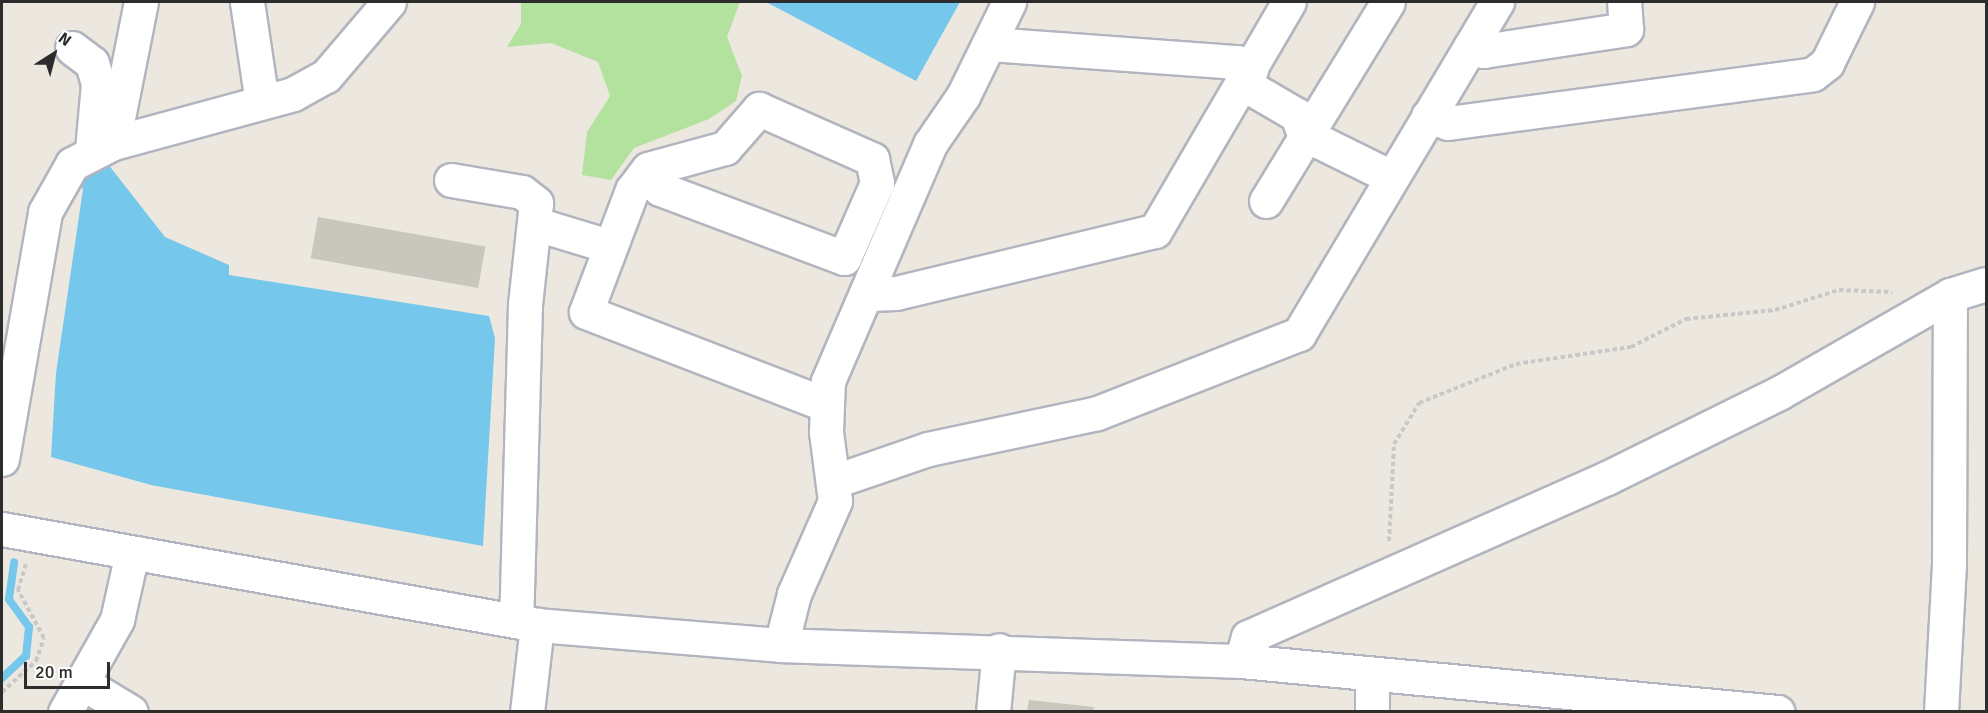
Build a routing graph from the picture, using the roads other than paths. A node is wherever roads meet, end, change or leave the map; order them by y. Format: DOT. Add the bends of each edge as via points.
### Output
graph roads {
  1 [pos="141,2"];
  2 [pos="247,2"];
  3 [pos="389,2"];
  4 [pos="1009,2"];
  5 [pos="1289,2"];
  6 [pos="1388,2"];
  7 [pos="1497,2"];
  8 [pos="1624,2"];
  9 [pos="1857,2"];
  10 [pos="990,44"];
  11 [pos="1470,47"];
  12 [pos="72,48"];
  13 [pos="1246,76"];
  14 [pos="262,102"];
  15 [pos="1428,116"];
  16 [pos="1304,134"];
  17 [pos="103,146"];
  18 [pos="648,169"];
  19 [pos="1391,177"];
  20 [pos="451,180"];
  21 [pos="1266,201"];
  22 [pos="536,224"];
  23 [pos="609,246"];
  24 [pos="1986,284"];
  25 [pos="868,294"];
  26 [pos="1950,295"];
  27 [pos="824,404"];
  28 [pos="2,459"];
  29 [pos="835,481"];
  30 [pos="2,529"];
  31 [pos="132,553"];
  32 [pos="527,623"];
  33 [pos="781,645"];
  34 [pos="999,650"];
  35 [pos="1240,661"];
  36 [pos="1372,674"];
  37 [pos="81,682"];
  38 [pos="65,711"];
  39 [pos="131,711"];
  40 [pos="527,711"];
  41 [pos="993,711"];
  42 [pos="1372,711"];
  43 [pos="1762,711"];
  44 [pos="1941,711"];
  1 -- 17 [label="street"];
  2 -- 14 [label="street"];
  3 -- 14 [label="street" via="326,76 293,94"];
  4 -- 10 [label="street"];
  5 -- 13 [label="street"];
  6 -- 16 [label="street"];
  7 -- 11 [label="street"];
  8 -- 11 [label="street" via="1626,29 1483,51"];
  9 -- 15 [label="street" via="1827,63 1813,74 1448,123"];
  10 -- 13 [label="street" via="1237,62"];
  10 -- 25 [label="street" via="930,144"];
  11 -- 15 [label="street"];
  12 -- 17 [label="street" via="92,63 98,84"];
  13 -- 16 [label="street" via="1297,115"];
  13 -- 25 [label="street" via="1155,231 896,293"];
  14 -- 17 [label="street"];
  15 -- 19 [label="street"];
  16 -- 19 [label="street"];
  16 -- 21 [label="street"];
  17 -- 28 [label="street" via="72,164 45,212"];
  18 -- 18 [label="street" via="725,148 759,109 872,159 877,183 844,258 660,189"];
  18 -- 23 [label="street" via="632,190"];
  19 -- 29 [label="street" via="1299,334 1097,413 928,449"];
  20 -- 22 [label="street" via="522,192 536,203"];
  22 -- 23 [label="street"];
  22 -- 32 [label="street" via="525,305"];
  23 -- 27 [label="street" via="586,312"];
  24 -- 26 [label="street"];
  25 -- 27 [label="street" via="828,381"];
  26 -- 35 [label="street" via="1769,398 1248,637"];
  26 -- 44 [label="street" via="1949,564"];
  27 -- 29 [label="street"];
  29 -- 33 [label="street" via="835,501 794,594"];
  30 -- 31 [label="street"];
  31 -- 32 [label="street"];
  31 -- 37 [label="street" via="117,620"];
  32 -- 33 [label="street"];
  32 -- 40 [label="street"];
  33 -- 34 [label="street"];
  34 -- 35 [label="street"];
  34 -- 41 [label="street"];
  35 -- 36 [label="street"];
  36 -- 42 [label="street"];
  36 -- 43 [label="street"];
  37 -- 38 [label="street"];
  37 -- 39 [label="street"];
}
